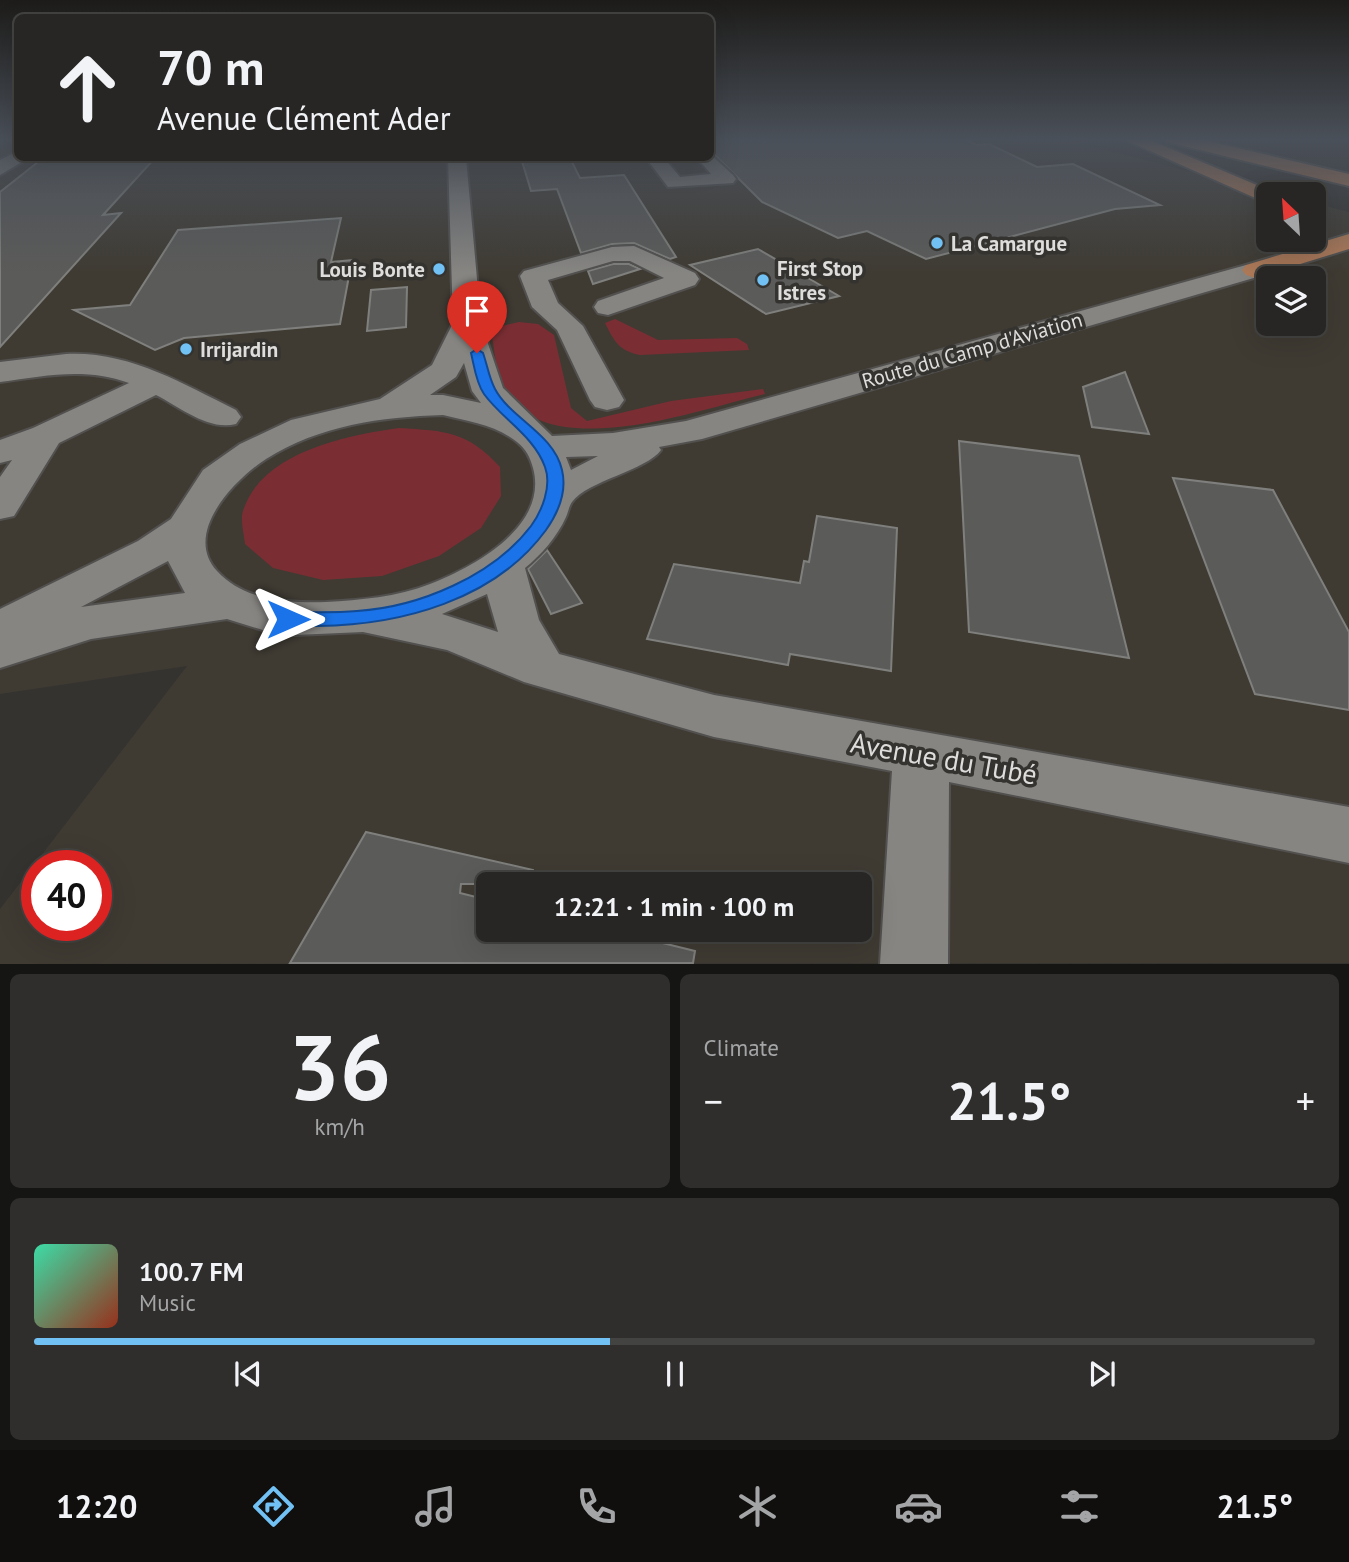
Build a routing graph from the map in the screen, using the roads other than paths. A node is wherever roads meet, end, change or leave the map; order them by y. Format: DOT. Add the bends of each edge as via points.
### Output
graph roads {
  1 [pos="459,183"];
  2 [pos="1236,183"];
  3 [pos="1256,191"];
  4 [pos="1337,244"];
  5 [pos="1255,270"];
  6 [pos="608,307"];
  7 [pos="467,323"];
  8 [pos="0,372"];
  9 [pos="156,383"];
  10 [pos="607,400"];
  11 [pos="391,406"];
  12 [pos="224,417"];
  13 [pos="331,417"];
  14 [pos="689,431"];
  15 [pos="46,436"];
  16 [pos="534,439"];
  17 [pos="0,452"];
  18 [pos="227,470"];
  19 [pos="554,495"];
  20 [pos="0,507"];
  21 [pos="187,527"];
  22 [pos="502,565"];
  23 [pos="230,603"];
  24 [pos="359,618"];
  25 [pos="0,629"];
  26 [pos="0,650"];
  27 [pos="542,668"];
  28 [pos="921,754"];
  29 [pos="1349,835"];
  30 [pos="914,964"];
  1 -- 7 [label="street"];
  2 -- 3 [label="main road"];
  4 -- 5 [label="main road"];
  5 -- 14 [label="street, Route du Camp d'Aviation"];
  6 -- 10 [label="street" via="686,279 635,253 612,254 533,276 546,307 569,326"];
  7 -- 11 [label="street" via="445,370"];
  7 -- 16 [label="street" via="488,391"];
  8 -- 9 [label="street" via="84,362"];
  9 -- 12 [label="street"];
  9 -- 15 [label="street"];
  11 -- 13 [label="street"];
  11 -- 16 [label="street" via="443,405 488,414"];
  12 -- 13 [label="street" via="262,425"];
  12 -- 18 [label="street" via="239,437"];
  13 -- 18 [label="street" via="257,448"];
  14 -- 16 [label="street, Route du Camp d'Aviation" via="613,444"];
  14 -- 19 [label="street, Route du Camp d'Aviation" via="605,466"];
  15 -- 17 [label="street"];
  15 -- 20 [label="street"];
  16 -- 19 [label="street" via="554,469"];
  18 -- 21 [label="street" via="201,497"];
  19 -- 22 [label="street" via="546,517"];
  21 -- 23 [label="street" via="187,555 200,582"];
  21 -- 25 [label="street" via="153,551"];
  22 -- 24 [label="street" via="462,589 413,607"];
  22 -- 27 [label="street" via="516,620"];
  23 -- 24 [label="street" via="288,619"];
  23 -- 26 [label="street" via="88,622"];
  24 -- 27 [label="street, Avenue du Tubé" via="456,634"];
  27 -- 28 [label="street, Avenue du Tubé" via="714,716"];
  28 -- 29 [label="street, Avenue du Tubé"];
  28 -- 30 [label="street"];
}
